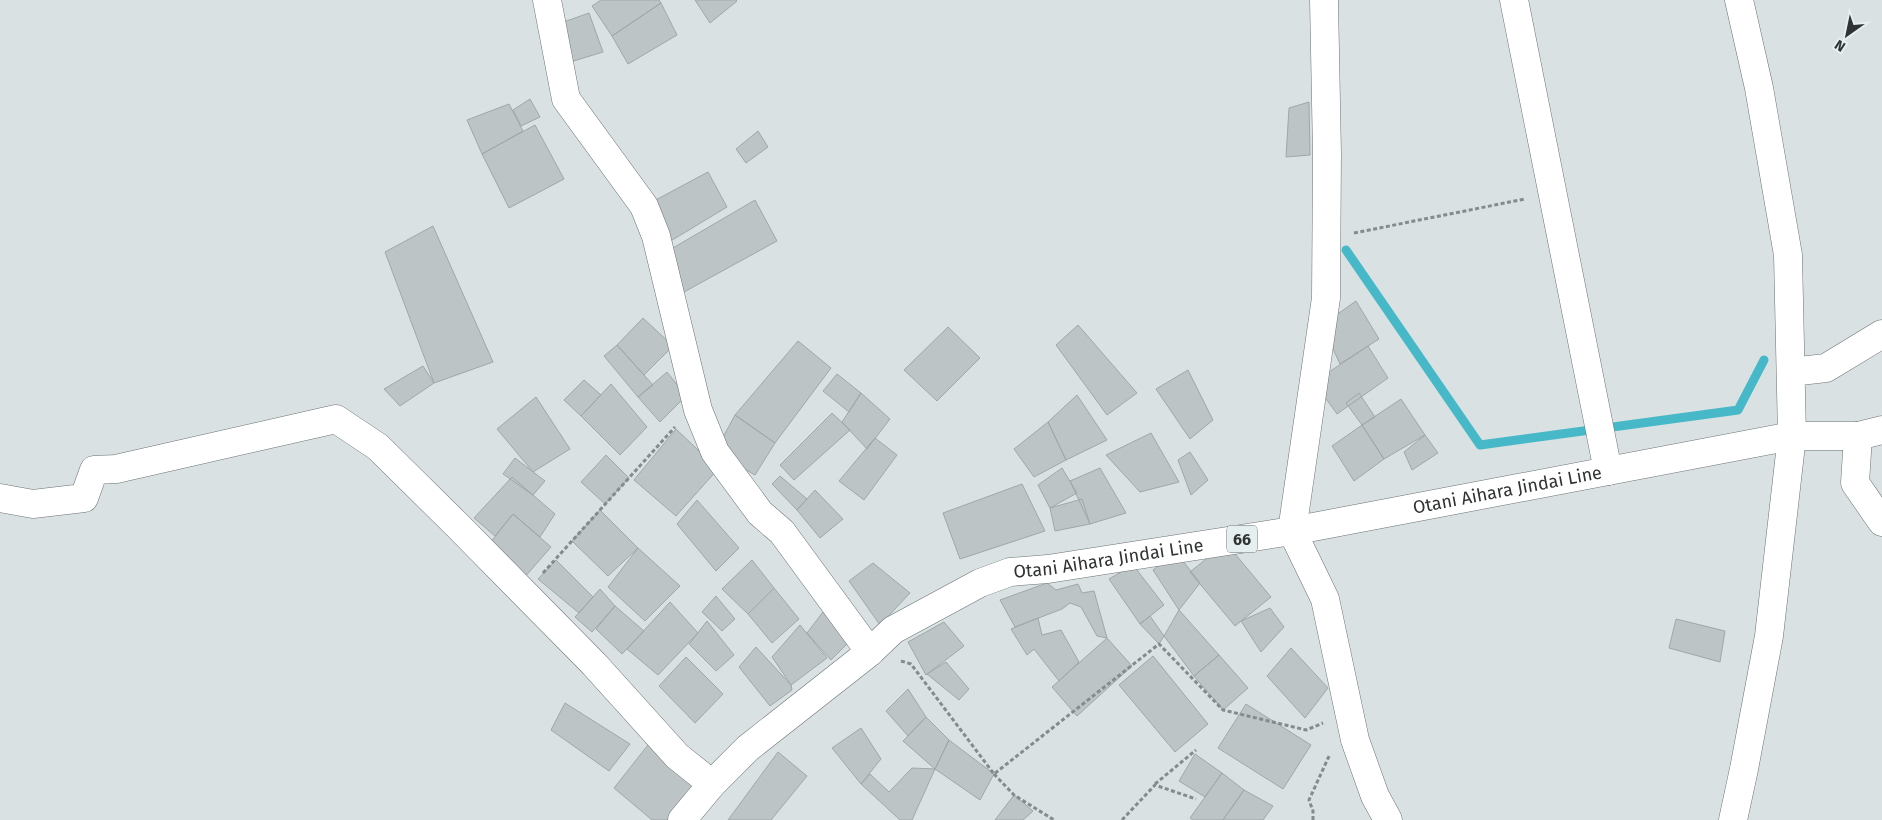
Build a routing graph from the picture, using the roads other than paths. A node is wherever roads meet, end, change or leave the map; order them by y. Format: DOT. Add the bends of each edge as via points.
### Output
graph roads {
  1 [pos="547,0"];
  2 [pos="1324,0"];
  3 [pos="1514,0"];
  4 [pos="1739,0"];
  5 [pos="1882,334"];
  6 [pos="1791,372"];
  7 [pos="1870,433"];
  8 [pos="1792,436"];
  9 [pos="1608,471"];
  10 [pos="0,498"];
  11 [pos="1882,522"];
  12 [pos="1292,531"];
  13 [pos="870,652"];
  14 [pos="712,784"];
  15 [pos="682,820"];
  16 [pos="1388,820"];
  17 [pos="1733,820"];
  1 -- 13 [label="street" via="566,99 644,206 656,236 696,403 715,452 760,512 782,532"];
  2 -- 12 [label="street" via="1326,298"];
  3 -- 9 [label="street"];
  4 -- 6 [label="street" via="1759,88 1788,255"];
  5 -- 6 [label="street" via="1826,368"];
  6 -- 8 [label="street"];
  7 -- 8 [label="street, Otani Aihara Jindai Line / 66"];
  7 -- 11 [label="street" via="1855,483"];
  8 -- 9 [label="street, Otani Aihara Jindai Line / 66"];
  8 -- 17 [label="street" via="1768,636"];
  9 -- 12 [label="street, Otani Aihara Jindai Line / 66"];
  10 -- 14 [label="street" via="32,504 84,498 94,470 116,469 336,419 378,447 608,679 678,756"];
  12 -- 13 [label="street, Otani Aihara Jindai Line / 66" via="1010,572 980,584 893,630"];
  12 -- 16 [label="street" via="1325,598 1356,740 1372,787"];
  13 -- 14 [label="street, Otani Aihara Jindai Line / 66" via="748,748"];
  14 -- 15 [label="street, Otani Aihara Jindai Line / 66"];
}
